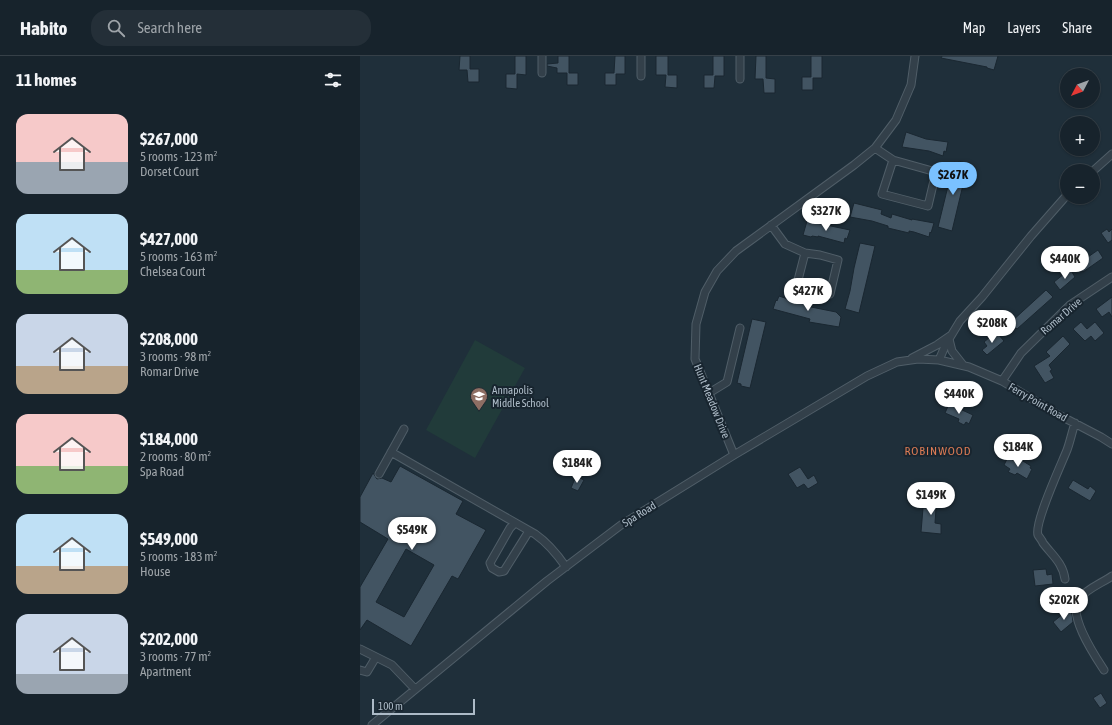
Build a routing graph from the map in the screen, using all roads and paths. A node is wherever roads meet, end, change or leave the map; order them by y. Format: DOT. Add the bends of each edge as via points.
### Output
graph roads {
  1 [pos="542,56"];
  2 [pos="641,56"];
  3 [pos="740,56"];
  4 [pos="915,56"];
  5 [pos="542,73"];
  6 [pos="641,76"];
  7 [pos="740,79"];
  8 [pos="875,148"];
  9 [pos="1112,154"];
  10 [pos="893,160"];
  11 [pos="1100,165"];
  12 [pos="1060,203"];
  13 [pos="771,225"];
  14 [pos="805,253"];
  15 [pos="1112,277"];
  16 [pos="740,328"];
  17 [pos="950,337"];
  18 [pos="907,360"];
  19 [pos="939,360"];
  20 [pos="963,365"];
  21 [pos="1002,382"];
  22 [pos="709,393"];
  23 [pos="1075,423"];
  24 [pos="404,429"];
  25 [pos="1112,444"];
  26 [pos="391,452"];
  27 [pos="734,455"];
  28 [pos="379,474"];
  29 [pos="515,523"];
  30 [pos="529,531"];
  31 [pos="566,567"];
  32 [pos="1112,576"];
  33 [pos="1066,579"];
  34 [pos="360,648"];
  35 [pos="376,657"];
  36 [pos="360,670"];
  37 [pos="1104,670"];
  38 [pos="415,689"];
  39 [pos="372,725"];
  1 -- 5 [label="street"];
  2 -- 6 [label="street"];
  3 -- 7 [label="street"];
  4 -- 8 [label="street, Hunt Meadow Drive" via="911,85 896,120"];
  8 -- 10 [label="street"];
  8 -- 13 [label="street, Hunt Meadow Drive"];
  9 -- 11 [label="street"];
  10 -- 10 [label="street" via="936,172 928,206 882,194"];
  12 -- 17 [label="street" via="960,321"];
  13 -- 14 [label="street" via="785,244"];
  13 -- 22 [label="street, Hunt Meadow Drive" via="736,251 716,271 705,292 696,324 695,359"];
  14 -- 14 [label="street" via="797,284 830,294 838,260"];
  15 -- 21 [label="street, Romar Drive" via="1070,305 1021,353"];
  16 -- 22 [label="street" via="727,382"];
  17 -- 18 [label="street"];
  17 -- 19 [label="street"];
  17 -- 20 [label="street" via="952,351"];
  18 -- 19 [label="street, Spa Road"];
  18 -- 27 [label="street, Spa Road" via="867,376"];
  19 -- 20 [label="street, Ferry Point Road"];
  20 -- 21 [label="street, Ferry Point Road"];
  21 -- 23 [label="street, Ferry Point Road"];
  22 -- 27 [label="street, Hunt Meadow Drive"];
  23 -- 25 [label="street, Ferry Point Road"];
  23 -- 33 [label="street" via="1068,449 1038,526 1038,534 1058,560"];
  24 -- 26 [label="street"];
  26 -- 28 [label="street"];
  26 -- 29 [label="street"];
  27 -- 31 [label="street, Spa Road" via="621,525"];
  29 -- 30 [label="street"];
  29 -- 30 [label="street" via="490,563 492,568 502,573 504,571"];
  30 -- 31 [label="street" via="547,542"];
  31 -- 38 [label="street, Spa Road"];
  32 -- 37 [label="street" via="1085,593 1078,600 1076,607 1081,631"];
  34 -- 35 [label="street"];
  35 -- 36 [label="street" via="367,672"];
  35 -- 38 [label="street" via="392,666"];
  38 -- 39 [label="street, Spa Road"];
}
